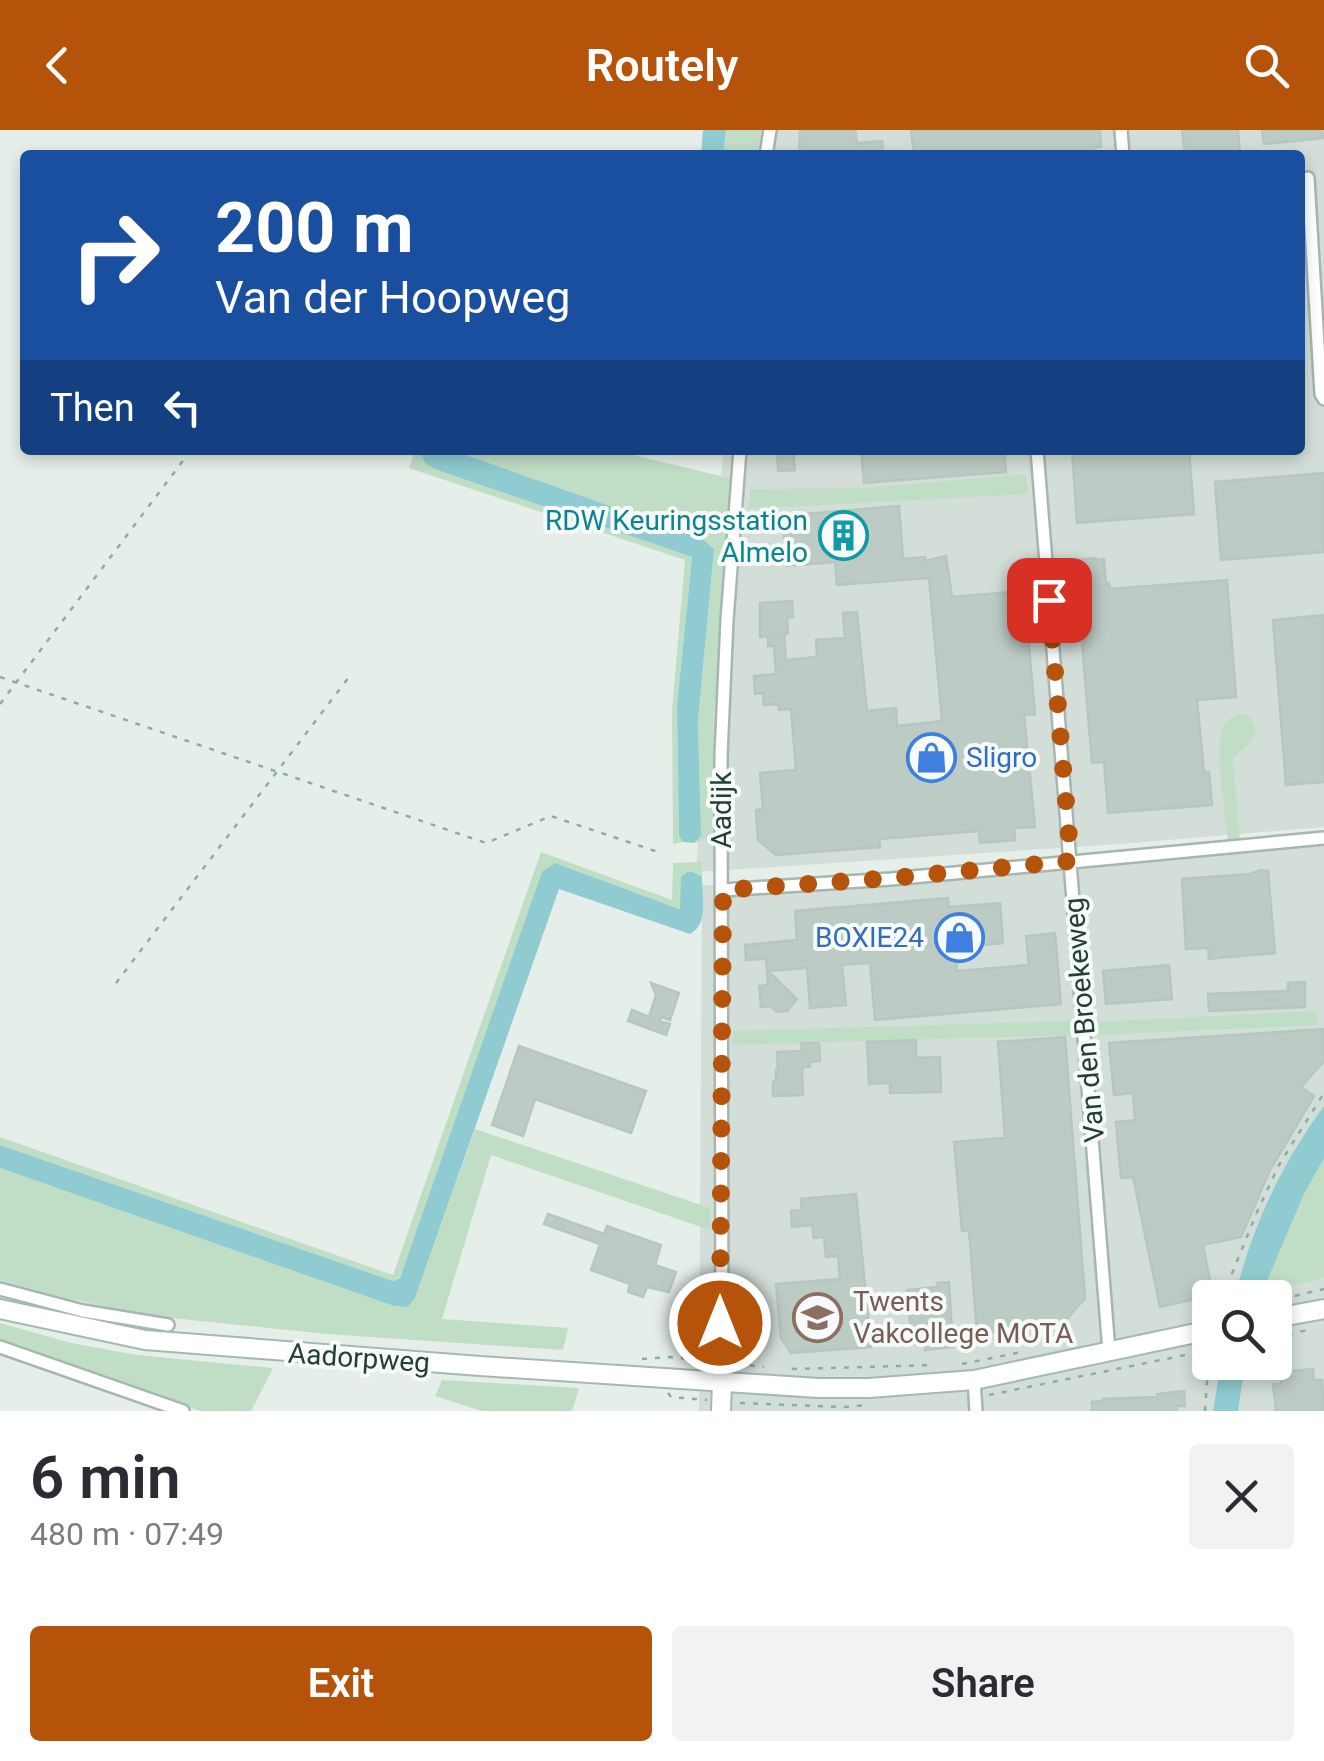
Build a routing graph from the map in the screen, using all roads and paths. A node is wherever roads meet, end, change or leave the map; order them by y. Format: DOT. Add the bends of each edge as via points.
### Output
graph roads {
  1 [pos="1305,190"];
  2 [pos="1324,399"];
  3 [pos="187,455"];
  4 [pos="740,455"];
  5 [pos="1037,455"];
  6 [pos="349,677"];
  7 [pos="0,678"];
  8 [pos="16,683"];
  9 [pos="0,704"];
  10 [pos="276,772"];
  11 [pos="1324,838"];
  12 [pos="660,853"];
  13 [pos="1071,861"];
  14 [pos="723,890"];
  15 [pos="116,983"];
  16 [pos="1324,1093"];
  17 [pos="1229,1280"];
  18 [pos="0,1288"];
  19 [pos="1324,1290"];
  20 [pos="1292,1297"];
  21 [pos="0,1308"];
  22 [pos="1324,1309"];
  23 [pos="1292,1315"];
  24 [pos="168,1326"];
  25 [pos="1324,1327"];
  26 [pos="1192,1334"];
  27 [pos="1292,1334"];
  28 [pos="0,1347"];
  29 [pos="1027,1351"];
  30 [pos="1110,1351"];
  31 [pos="671,1357"];
  32 [pos="720,1362"];
  33 [pos="935,1365"];
  34 [pos="954,1365"];
  35 [pos="766,1367"];
  36 [pos="782,1369"];
  37 [pos="974,1380"];
  38 [pos="1209,1380"];
  39 [pos="722,1383"];
  40 [pos="183,1411"];
  41 [pos="721,1411"];
  42 [pos="976,1411"];
  43 [pos="1205,1411"];
  1 -- 2 [label="street"];
  3 -- 8 [label="path"];
  4 -- 14 [label="street, Aadijk" via="722,736"];
  5 -- 13 [label="street, Van den Broekeweg"];
  6 -- 10 [label="path"];
  7 -- 8 [label="path"];
  8 -- 9 [label="path"];
  8 -- 10 [label="path"];
  10 -- 12 [label="path" via="486,843 551,816"];
  10 -- 15 [label="path"];
  11 -- 13 [label="street"];
  13 -- 14 [label="street"];
  13 -- 30 [label="street, Van den Broekeweg"];
  14 -- 32 [label="street, Aadijk"];
  16 -- 17 [label="path" via="1279,1165"];
  18 -- 24 [label="street"];
  19 -- 20 [label="path"];
  21 -- 39 [label="main road, Aadorpweg" via="145,1340"];
  22 -- 23 [label="main road"];
  25 -- 27 [label="path"];
  26 -- 30 [label="main road, Aadorpweg"];
  28 -- 40 [label="street"];
  29 -- 34 [label="path"];
  30 -- 37 [label="main road, Aadorpweg"];
  31 -- 32 [label="path"];
  32 -- 35 [label="path"];
  32 -- 39 [label="street, Aadijk"];
  33 -- 36 [label="path"];
  37 -- 39 [label="main road, Aadorpweg" via="869,1388"];
  37 -- 42 [label="street"];
  38 -- 43 [label="path"];
  39 -- 41 [label="main road, Aadijk"];
}
